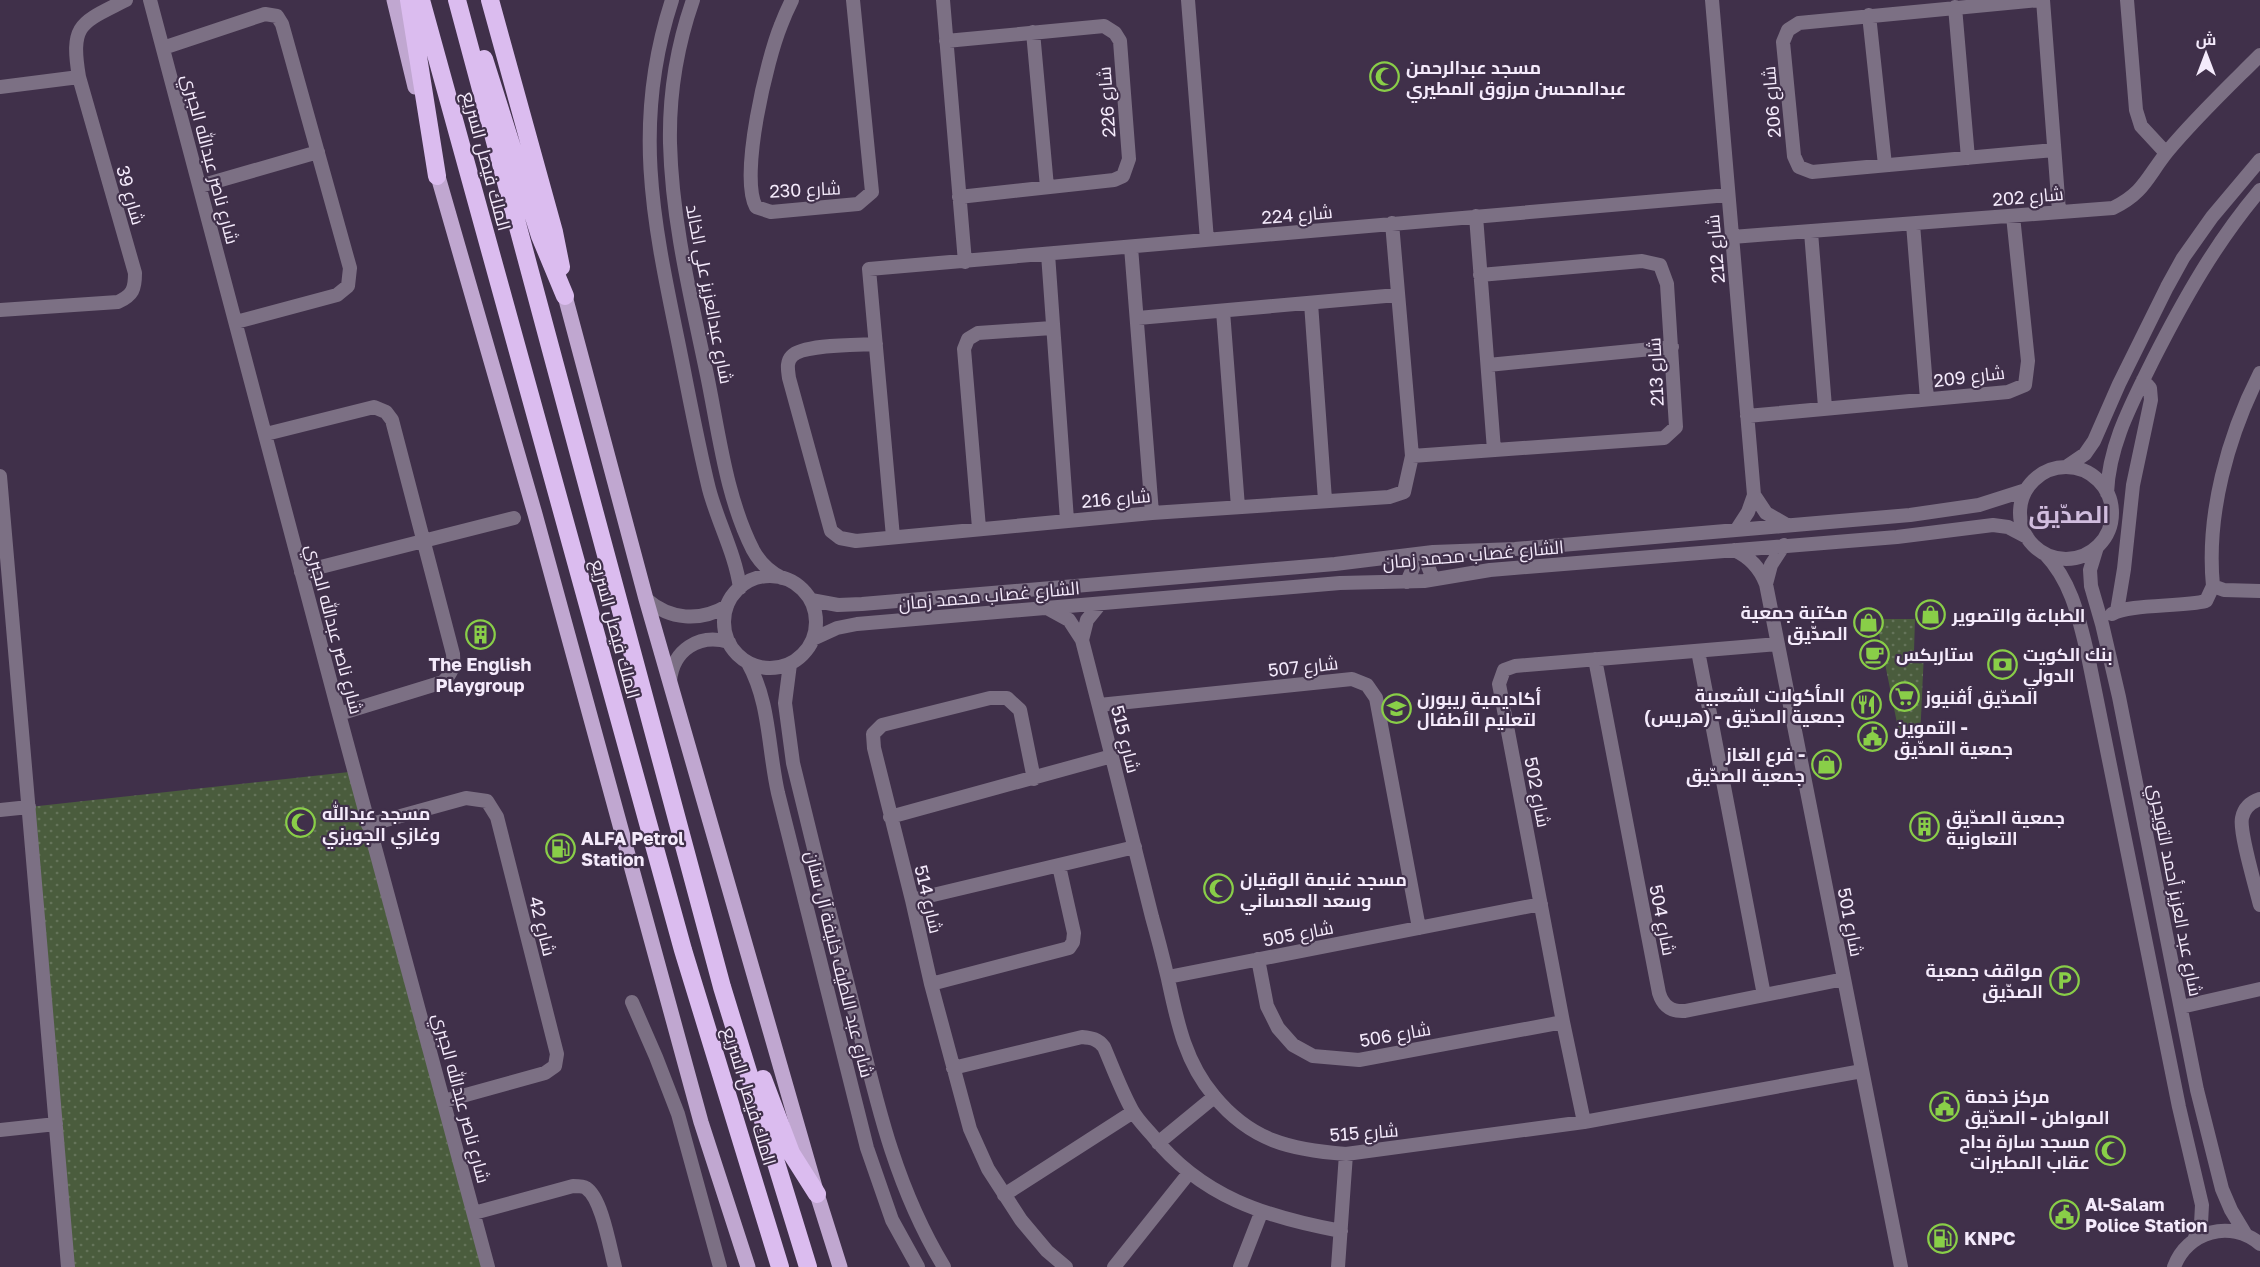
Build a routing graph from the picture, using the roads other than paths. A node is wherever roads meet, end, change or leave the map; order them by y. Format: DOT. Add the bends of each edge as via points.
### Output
graph roads {
  1 [pos="126,0"];
  2 [pos="150,0"];
  3 [pos="394,0"];
  4 [pos="409,0"];
  5 [pos="420,0"];
  6 [pos="457,0"];
  7 [pos="464,0"];
  8 [pos="490,0"];
  9 [pos="672,0"];
  10 [pos="693,0"];
  11 [pos="792,0"];
  12 [pos="798,0"];
  13 [pos="854,0"];
  14 [pos="943,0"];
  15 [pos="1188,0"];
  16 [pos="1192,0"];
  17 [pos="1712,0"];
  18 [pos="2041,0"];
  19 [pos="2127,0"];
  20 [pos="1955,8"];
  21 [pos="1869,15"];
  22 [pos="1033,32"];
  23 [pos="946,41"];
  24 [pos="162,48"];
  25 [pos="2260,55"];
  26 [pos="79,78"];
  27 [pos="0,87"];
  28 [pos="2054,150"];
  29 [pos="318,152"];
  30 [pos="2166,153"];
  31 [pos="1968,158"];
  32 [pos="2260,160"];
  33 [pos="1885,165"];
  34 [pos="437,176"];
  35 [pos="200,186"];
  36 [pos="1047,187"];
  37 [pos="2260,189"];
  38 [pos="1728,195"];
  39 [pos="959,197"];
  40 [pos="2059,211"];
  41 [pos="1476,216"];
  42 [pos="2013,216"];
  43 [pos="1392,223"];
  44 [pos="1913,224"];
  45 [pos="1811,232"];
  46 [pos="1732,237"];
  47 [pos="1207,240"];
  48 [pos="1131,247"];
  49 [pos="1048,254"];
  50 [pos="964,262"];
  51 [pos="1480,275"];
  52 [pos="564,296"];
  53 [pos="1397,296"];
  54 [pos="1311,303"];
  55 [pos="0,310"];
  56 [pos="1223,310"];
  57 [pos="1138,318"];
  58 [pos="236,322"];
  59 [pos="1052,328"];
  60 [pos="876,344"];
  61 [pos="1672,347"];
  62 [pos="1488,365"];
  63 [pos="2260,373"];
  64 [pos="2143,380"];
  65 [pos="1927,399"];
  66 [pos="1825,407"];
  67 [pos="1747,416"];
  68 [pos="266,434"];
  69 [pos="1494,450"];
  70 [pos="1412,456"];
  71 [pos="2066,467"];
  72 [pos="0,476"];
  73 [pos="2026,490"];
  74 [pos="2107,493"];
  75 [pos="1754,495"];
  76 [pos="1325,500"];
  77 [pos="1238,507"];
  78 [pos="1152,513"];
  79 [pos="514,518"];
  80 [pos="1067,520"];
  81 [pos="1787,525"];
  82 [pos="979,528"];
  83 [pos="1737,529"];
  84 [pos="893,537"];
  85 [pos="2027,537"];
  86 [pos="423,541"];
  87 [pos="1784,545"];
  88 [pos="2097,547"];
  89 [pos="1733,550"];
  90 [pos="1433,552"];
  91 [pos="2045,554"];
  92 [pos="1409,555"];
  93 [pos="301,572"];
  94 [pos="782,578"];
  95 [pos="1433,579"];
  96 [pos="1407,582"];
  97 [pos="1766,584"];
  98 [pos="2213,585"];
  99 [pos="740,588"];
  100 [pos="2260,591"];
  101 [pos="646,599"];
  102 [pos="811,600"];
  103 [pos="1100,604"];
  104 [pos="727,606"];
  105 [pos="1048,608"];
  106 [pos="2117,611"];
  107 [pos="2102,624"];
  108 [pos="813,639"];
  109 [pos="1082,640"];
  110 [pos="729,642"];
  111 [pos="1778,644"];
  112 [pos="1698,651"];
  113 [pos="1595,660"];
  114 [pos="748,663"];
  115 [pos="790,664"];
  116 [pos="670,681"];
  117 [pos="1099,705"];
  118 [pos="339,714"];
  119 [pos="1112,756"];
  120 [pos="1034,779"];
  121 [pos="2260,799"];
  122 [pos="29,807"];
  123 [pos="0,810"];
  124 [pos="890,816"];
  125 [pos="369,825"];
  126 [pos="1135,847"];
  127 [pos="1059,866"];
  128 [pos="912,900"];
  129 [pos="1541,904"];
  130 [pos="2260,905"];
  131 [pos="1419,928"];
  132 [pos="1258,960"];
  133 [pos="1167,977"];
  134 [pos="1844,979"];
  135 [pos="931,984"];
  136 [pos="722,987"];
  137 [pos="2260,989"];
  138 [pos="1764,995"];
  139 [pos="632,1002"];
  140 [pos="2181,1007"];
  141 [pos="1563,1022"];
  142 [pos="838,1029"];
  143 [pos="953,1068"];
  144 [pos="1862,1071"];
  145 [pos="874,1092"];
  146 [pos="1214,1097"];
  147 [pos="444,1101"];
  148 [pos="1133,1112"];
  149 [pos="1584,1122"];
  150 [pos="56,1124"];
  151 [pos="0,1130"];
  152 [pos="1158,1143"];
  153 [pos="1346,1154"];
  154 [pos="1189,1173"];
  155 [pos="817,1194"];
  156 [pos="1004,1196"];
  157 [pos="474,1213"];
  158 [pos="1261,1213"];
  159 [pos="1341,1231"];
  160 [pos="2246,1235"];
  161 [pos="2194,1240"];
  162 [pos="2260,1244"];
  163 [pos="2177,1261"];
  164 [pos="68,1267"];
  165 [pos="488,1267"];
  166 [pos="615,1267"];
  167 [pos="720,1267"];
  168 [pos="748,1267"];
  169 [pos="780,1267"];
  170 [pos="808,1267"];
  171 [pos="840,1267"];
  172 [pos="918,1267"];
  173 [pos="944,1267"];
  174 [pos="1066,1267"];
  175 [pos="1114,1267"];
  176 [pos="1240,1267"];
  177 [pos="1338,1267"];
  178 [pos="1901,1267"];
  179 [pos="2166,1267"];
  1 -- 26 [label="street, شارع 39" via="80,30 75,50"];
  2 -- 24 [label="street, شارع ناصر عبدالله الجبري"];
  3 -- 34 [label="main road"];
  4 -- 34 [label="highway"];
  5 -- 169 [label="highway, الملك فيصل السريع" via="683,950"];
  6 -- 136 [label="highway, الملك فيصل السريع"];
  7 -- 52 [label="highway" via="540,236"];
  8 -- 52 [label="highway" via="554,232"];
  9 -- 99 [label="street" via="651,89 651,199 705,471"];
  10 -- 94 [label="street, شارع عبدالعزيز علي الخالد" via="679,50 670,112 676,222 733,495 754,552"];
  11 -- 12 [label="street"];
  11 -- 13 [label="street, شارع 230" via="765,78 754,139 752,200 756,207 771,212 858,204 872,192"];
  14 -- 23 [label="street"];
  15 -- 16 [label="street"];
  15 -- 47 [label="street"];
  17 -- 38 [label="street, شارع 212"];
  18 -- 20 [label="street, شارع 206"];
  18 -- 28 [label="street"];
  19 -- 30 [label="street" via="2136,110 2141,126"];
  20 -- 21 [label="street, شارع 206"];
  20 -- 31 [label="street"];
  21 -- 33 [label="street"];
  21 -- 33 [label="street, شارع 206" via="1799,23 1788,30 1783,42 1794,156 1799,167 1812,172"];
  22 -- 23 [label="street, شارع 226"];
  22 -- 36 [label="street"];
  22 -- 36 [label="street, شارع 226" via="1104,26 1120,41 1129,159 1123,176"];
  23 -- 39 [label="street"];
  24 -- 29 [label="street" via="265,15 277,16"];
  24 -- 35 [label="street, شارع ناصر عبدالله الجبري"];
  25 -- 30 [label="street, شارع 202"];
  26 -- 27 [label="street"];
  26 -- 55 [label="street, شارع 39" via="135,273 135,287 118,302"];
  28 -- 31 [label="street, شارع 206"];
  28 -- 40 [label="street"];
  29 -- 35 [label="street"];
  29 -- 58 [label="street" via="350,268 348,286 337,296"];
  30 -- 40 [label="street, شارع 202" via="2129,201 2113,208"];
  31 -- 33 [label="street, شارع 206"];
  32 -- 71 [label="street" via="2183,258 2094,441"];
  34 -- 168 [label="main road" via="535,514 701,1122"];
  35 -- 58 [label="street, شارع ناصر عبدالله الجبري"];
  36 -- 39 [label="street, شارع 226"];
  37 -- 64 [label="street" via="2203,267"];
  38 -- 41 [label="street, شارع 224"];
  38 -- 46 [label="street, شارع 212"];
  39 -- 50 [label="street"];
  40 -- 42 [label="street, شارع 202"];
  41 -- 43 [label="street, شارع 224"];
  41 -- 51 [label="street"];
  42 -- 44 [label="street, شارع 202"];
  42 -- 65 [label="street, شارع 209" via="2028,361 2025,384 2008,392"];
  43 -- 47 [label="street, شارع 224"];
  43 -- 53 [label="street, شارع 216"];
  44 -- 45 [label="street, شارع 202"];
  44 -- 65 [label="street"];
  45 -- 46 [label="street, شارع 202"];
  45 -- 66 [label="street"];
  46 -- 67 [label="street, شارع 212"];
  47 -- 48 [label="street, شارع 224"];
  48 -- 49 [label="street, شارع 224"];
  48 -- 57 [label="street"];
  49 -- 50 [label="street, شارع 224"];
  49 -- 59 [label="street"];
  50 -- 60 [label="street, شارع 224" via="869,269"];
  51 -- 61 [label="street, شارع 213" via="1642,261 1660,265 1667,284"];
  51 -- 62 [label="street"];
  52 -- 101 [label="main road, الملك فيصل السريع"];
  53 -- 54 [label="street"];
  53 -- 70 [label="street, شارع 216"];
  54 -- 56 [label="street"];
  54 -- 76 [label="street"];
  56 -- 57 [label="street"];
  56 -- 77 [label="street"];
  57 -- 78 [label="street"];
  58 -- 68 [label="street, شارع ناصر عبدالله الجبري"];
  59 -- 80 [label="street"];
  59 -- 82 [label="street" via="978,333 968,339 963,349"];
  60 -- 84 [label="street"];
  60 -- 84 [label="street, شارع 216" via="805,350 793,355 788,371 831,531 840,538 856,541"];
  61 -- 62 [label="street"];
  61 -- 69 [label="street, شارع 213" via="1676,427 1664,438"];
  62 -- 69 [label="street"];
  63 -- 98 [label="street" via="2231,442 2215,511"];
  64 -- 74 [label="street" via="2115,442"];
  64 -- 106 [label="street" via="2150,388 2151,400 2133,485"];
  65 -- 66 [label="street, شارع 209"];
  66 -- 67 [label="street, شارع 209"];
  67 -- 75 [label="street, شارع 212"];
  68 -- 86 [label="street" via="374,407 386,412 392,420"];
  68 -- 93 [label="street, شارع ناصر عبدالله الجبري"];
  69 -- 70 [label="street, شارع 213"];
  70 -- 76 [label="street, شارع 216" via="1404,492 1389,497"];
  71 -- 73 [label="street" via="2040,475"];
  71 -- 74 [label="street" via="2090,474"];
  72 -- 122 [label="street"];
  73 -- 81 [label="street, الشارع غصاب محمد زمان" via="1946,511"];
  73 -- 85 [label="street" via="2020,514"];
  74 -- 88 [label="street" via="2111,522"];
  75 -- 81 [label="street" via="1766,513"];
  75 -- 83 [label="street, شارع 212"];
  76 -- 77 [label="street, شارع 216"];
  77 -- 78 [label="street, شارع 216"];
  78 -- 80 [label="street, شارع 216"];
  79 -- 86 [label="street"];
  80 -- 82 [label="street, شارع 216"];
  81 -- 83 [label="street, الشارع غصاب محمد زمان"];
  82 -- 84 [label="street, شارع 216"];
  83 -- 90 [label="street, الشارع غصاب محمد زمان" via="1515,549"];
  85 -- 87 [label="street, الشارع غصاب محمد زمان" via="2008,527 1993,525"];
  85 -- 91 [label="street"];
  86 -- 93 [label="street"];
  86 -- 118 [label="street" via="453,654 451,675 443,682"];
  87 -- 89 [label="street, الشارع غصاب محمد زمان"];
  87 -- 97 [label="street" via="1771,565"];
  88 -- 91 [label="street" via="2072,558"];
  88 -- 107 [label="street, شارع عبد العزيز أحمد التويجري" via="2090,578"];
  89 -- 95 [label="street, الشارع غصاب محمد زمان" via="1490,570"];
  89 -- 97 [label="street, شارع 501" via="1756,565"];
  90 -- 92 [label="street, الشارع غصاب محمد زمان"];
  90 -- 95 [label="street" via="1428,566"];
  91 -- 161 [label="street" via="2070,590 2088,656 2202,1204 2201,1224"];
  92 -- 96 [label="street" via="1413,568"];
  92 -- 102 [label="street, الشارع غصاب محمد زمان" via="850,605"];
  93 -- 118 [label="street, شارع ناصر عبدالله الجبري"];
  94 -- 99 [label="street" via="755,579"];
  94 -- 102 [label="street" via="795,583"];
  95 -- 96 [label="street, الشارع غصاب محمد زمان"];
  96 -- 103 [label="street, الشارع غصاب محمد زمان" via="1364,582"];
  97 -- 111 [label="street, شارع 501"];
  98 -- 100 [label="street" via="2224,590"];
  98 -- 106 [label="street" via="2209,598 2199,603"];
  99 -- 104 [label="street"];
  101 -- 104 [label="street" via="668,614 685,617 711,614"];
  101 -- 116 [label="main road, الملك فيصل السريع"];
  102 -- 108 [label="street" via="816,620"];
  103 -- 105 [label="street, الشارع غصاب محمد زمان"];
  103 -- 109 [label="street" via="1087,620"];
  104 -- 110 [label="street" via="724,625"];
  105 -- 108 [label="street, الشارع غصاب محمد زمان" via="857,624"];
  105 -- 109 [label="street, شارع 515" via="1069,620"];
  106 -- 107 [label="street"];
  107 -- 140 [label="street, شارع عبد العزيز أحمد التويجري"];
  108 -- 115 [label="street"];
  109 -- 117 [label="street, شارع 515"];
  110 -- 114 [label="street"];
  110 -- 116 [label="street" via="707,640 686,648 676,660"];
  111 -- 112 [label="street, شارع 502"];
  111 -- 134 [label="street, شارع 501"];
  112 -- 113 [label="street, شارع 502"];
  112 -- 138 [label="street"];
  113 -- 129 [label="street, شارع 502" via="1515,666 1504,670 1499,684"];
  113 -- 138 [label="street, شارع 504" via="1661,999 1668,1008 1679,1012"];
  114 -- 115 [label="street" via="769,668"];
  114 -- 142 [label="street, شارع عبد اللطيف خليفة آل سنان" via="764,703 778,793"];
  115 -- 145 [label="street, شارع عبد اللطيف خليفة آل سنان" via="785,703 791,752"];
  116 -- 155 [label="main road, الملك فيصل السريع"];
  117 -- 119 [label="street, شارع 515"];
  117 -- 131 [label="street, شارع 507" via="1360,680 1377,698"];
  118 -- 125 [label="street, شارع ناصر عبدالله الجبري"];
  119 -- 120 [label="street"];
  119 -- 126 [label="street, شارع 515"];
  120 -- 124 [label="street"];
  120 -- 124 [label="street, شارع 514" via="1020,710 1007,698 990,698 882,724 873,734 874,748"];
  121 -- 130 [label="street" via="2245,809 2241,823"];
  122 -- 123 [label="street"];
  122 -- 150 [label="street"];
  124 -- 128 [label="street, شارع 514"];
  125 -- 147 [label="street, شارع ناصر عبدالله الجبري"];
  125 -- 147 [label="street, شارع 42" via="466,798 487,801 497,817 557,1054 555,1066 544,1073"];
  126 -- 127 [label="street"];
  126 -- 133 [label="street, شارع 515"];
  127 -- 128 [label="street"];
  127 -- 135 [label="street" via="1074,933 1069,948"];
  128 -- 135 [label="street, شارع 514"];
  129 -- 131 [label="street, شارع 505"];
  129 -- 141 [label="street, شارع 502"];
  131 -- 132 [label="street, شارع 505"];
  132 -- 133 [label="street, شارع 505"];
  132 -- 141 [label="street, شارع 506" via="1267,1006 1278,1028 1293,1046 1313,1056 1359,1060"];
  133 -- 146 [label="street, شارع 515" via="1180,1034 1196,1072"];
  134 -- 138 [label="street, شارع 504"];
  134 -- 144 [label="street, شارع 501"];
  135 -- 143 [label="street, شارع 514"];
  136 -- 155 [label="highway" via="745,1027 787,1144"];
  136 -- 170 [label="highway, الملك فيصل السريع"];
  137 -- 140 [label="street"];
  139 -- 167 [label="street" via="678,1114"];
  140 -- 160 [label="street, شارع عبد العزيز أحمد التويجري" via="2205,1128 2222,1189"];
  141 -- 149 [label="street, شارع 502"];
  142 -- 145 [label="street" via="845,1027 853,1032 862,1067"];
  142 -- 172 [label="street, شارع عبد اللطيف خليفة آل سنان" via="874,1173 892,1220"];
  143 -- 148 [label="street" via="1082,1036 1093,1038 1104,1047"];
  143 -- 156 [label="street, شارع 514" via="970,1129"];
  144 -- 149 [label="street, شارع 515"];
  144 -- 178 [label="street, شارع 501"];
  145 -- 173 [label="street, شارع عبد اللطيف خليفة آل سنان" via="903,1186"];
  146 -- 152 [label="street"];
  146 -- 153 [label="street, شارع 515" via="1265,1139 1310,1152"];
  147 -- 157 [label="street, شارع ناصر عبدالله الجبري"];
  148 -- 152 [label="street"];
  148 -- 156 [label="street"];
  149 -- 153 [label="street, شارع 515"];
  150 -- 151 [label="street"];
  150 -- 164 [label="street"];
  152 -- 154 [label="street"];
  153 -- 159 [label="street"];
  154 -- 158 [label="street"];
  154 -- 175 [label="street"];
  155 -- 171 [label="main road, الملك فيصل السريع"];
  156 -- 174 [label="street, شارع 514" via="1047,1251"];
  157 -- 165 [label="street, شارع ناصر عبدالله الجبري"];
  157 -- 166 [label="street" via="573,1186 585,1187 599,1207"];
  158 -- 159 [label="street"];
  158 -- 176 [label="street"];
  159 -- 177 [label="street"];
  160 -- 161 [label="street" via="2225,1230"];
  160 -- 162 [label="street"];
  161 -- 163 [label="street"];
  163 -- 179 [label="street"];
}
